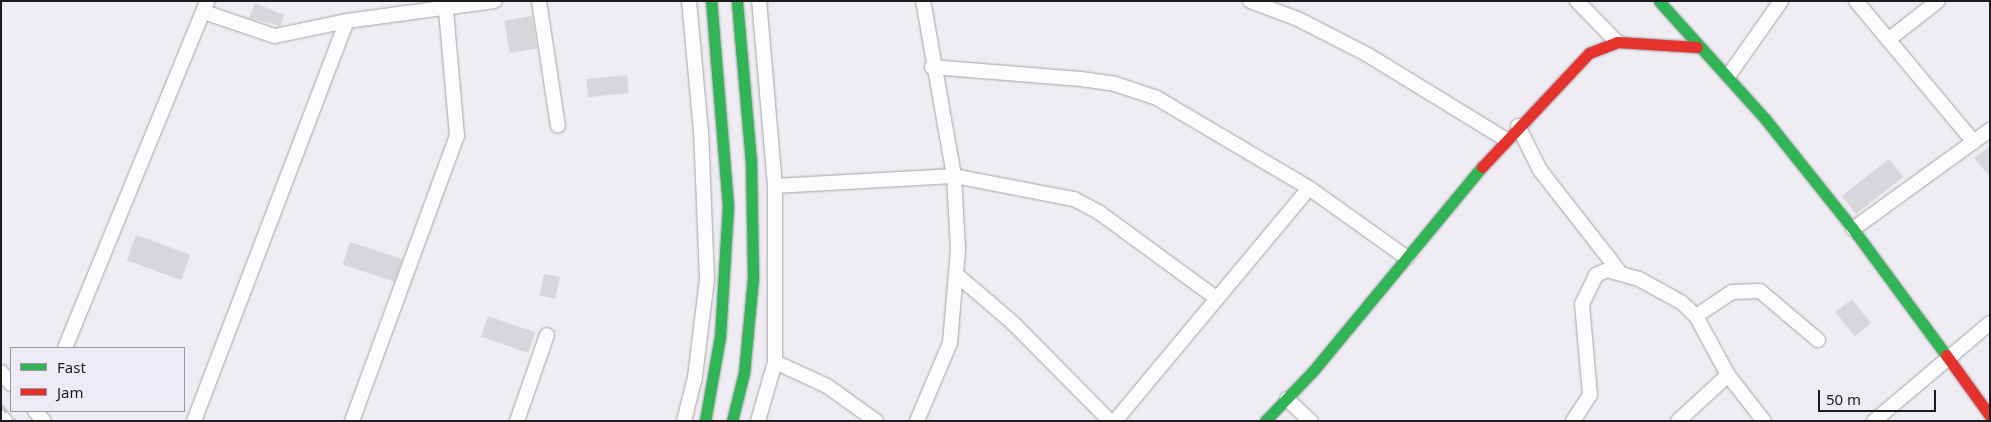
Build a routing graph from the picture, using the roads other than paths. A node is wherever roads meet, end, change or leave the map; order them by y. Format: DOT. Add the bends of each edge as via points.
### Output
graph roads {
  1 [pos="495,1"];
  2 [pos="539,1"];
  3 [pos="689,1"];
  4 [pos="711,1"];
  5 [pos="737,1"];
  6 [pos="759,1"];
  7 [pos="923,1"];
  8 [pos="1250,1"];
  9 [pos="1576,1"];
  10 [pos="1660,1"];
  11 [pos="1780,1"];
  12 [pos="1856,1"];
  13 [pos="1938,1"];
  14 [pos="205,7"];
  15 [pos="446,10"];
  16 [pos="347,21"];
  17 [pos="1888,40"];
  18 [pos="1617,42"];
  19 [pos="1698,47"];
  20 [pos="932,67"];
  21 [pos="1729,75"];
  22 [pos="558,126"];
  23 [pos="1518,126"];
  24 [pos="1990,130"];
  25 [pos="1505,139"];
  26 [pos="1974,142"];
  27 [pos="954,176"];
  28 [pos="775,186"];
  29 [pos="1309,188"];
  30 [pos="1853,229"];
  31 [pos="1407,258"];
  32 [pos="1618,270"];
  33 [pos="957,275"];
  34 [pos="1216,298"];
  35 [pos="1696,316"];
  36 [pos="1990,323"];
  37 [pos="547,335"];
  38 [pos="1818,340"];
  39 [pos="65,347"];
  40 [pos="1949,356"];
  41 [pos="775,362"];
  42 [pos="1,372"];
  43 [pos="1728,375"];
  44 [pos="10,383"];
  45 [pos="1287,399"];
  46 [pos="1,416"];
  47 [pos="1990,416"];
  48 [pos="5,421"];
  49 [pos="194,421"];
  50 [pos="352,421"];
  51 [pos="517,421"];
  52 [pos="684,421"];
  53 [pos="705,421"];
  54 [pos="732,421"];
  55 [pos="758,421"];
  56 [pos="876,421"];
  57 [pos="917,421"];
  58 [pos="1110,421"];
  59 [pos="1115,421"];
  60 [pos="1265,421"];
  61 [pos="1311,421"];
  62 [pos="1573,421"];
  63 [pos="1678,421"];
  64 [pos="1764,421"];
  65 [pos="1874,421"];
  1 -- 15 [label="street"];
  2 -- 22 [label="street"];
  3 -- 52 [label="street" via="701,132 708,279 695,377"];
  4 -- 53 [label="street" via="728,206 720,338"];
  5 -- 54 [label="street" via="751,162 753,277 744,373"];
  6 -- 28 [label="street"];
  7 -- 20 [label="street"];
  8 -- 25 [label="street" via="1298,19 1368,55"];
  9 -- 18 [label="street"];
  10 -- 19 [label="street"];
  11 -- 21 [label="street"];
  12 -- 17 [label="street"];
  13 -- 17 [label="street"];
  14 -- 16 [label="street" via="275,36"];
  14 -- 39 [label="street"];
  15 -- 16 [label="street"];
  15 -- 50 [label="street" via="457,136"];
  16 -- 49 [label="street"];
  17 -- 26 [label="street"];
  18 -- 19 [label="street"];
  18 -- 23 [label="street" via="1589,53"];
  19 -- 21 [label="street"];
  20 -- 27 [label="street"];
  20 -- 29 [label="street" via="1115,84 1157,98"];
  21 -- 30 [label="street"];
  23 -- 25 [label="street"];
  23 -- 32 [label="street" via="1540,170"];
  24 -- 26 [label="street"];
  25 -- 31 [label="street"];
  26 -- 30 [label="street"];
  27 -- 28 [label="street"];
  27 -- 33 [label="street"];
  27 -- 34 [label="street" via="1074,199 1100,213"];
  28 -- 41 [label="street"];
  29 -- 31 [label="street"];
  29 -- 34 [label="street"];
  30 -- 40 [label="street"];
  31 -- 45 [label="street"];
  32 -- 35 [label="street" via="1681,302"];
  32 -- 62 [label="street" via="1596,275 1582,304 1590,395"];
  33 -- 57 [label="street" via="950,343"];
  33 -- 58 [label="street" via="1013,323"];
  34 -- 59 [label="street"];
  35 -- 38 [label="street" via="1732,292 1760,291"];
  35 -- 43 [label="street"];
  36 -- 40 [label="street"];
  37 -- 51 [label="street"];
  40 -- 47 [label="street"];
  40 -- 65 [label="street"];
  41 -- 55 [label="street"];
  41 -- 56 [label="street" via="827,386"];
  42 -- 44 [label="street"];
  43 -- 63 [label="street"];
  43 -- 64 [label="street"];
  45 -- 60 [label="street"];
  45 -- 61 [label="street"];
  46 -- 48 [label="street"];
}
